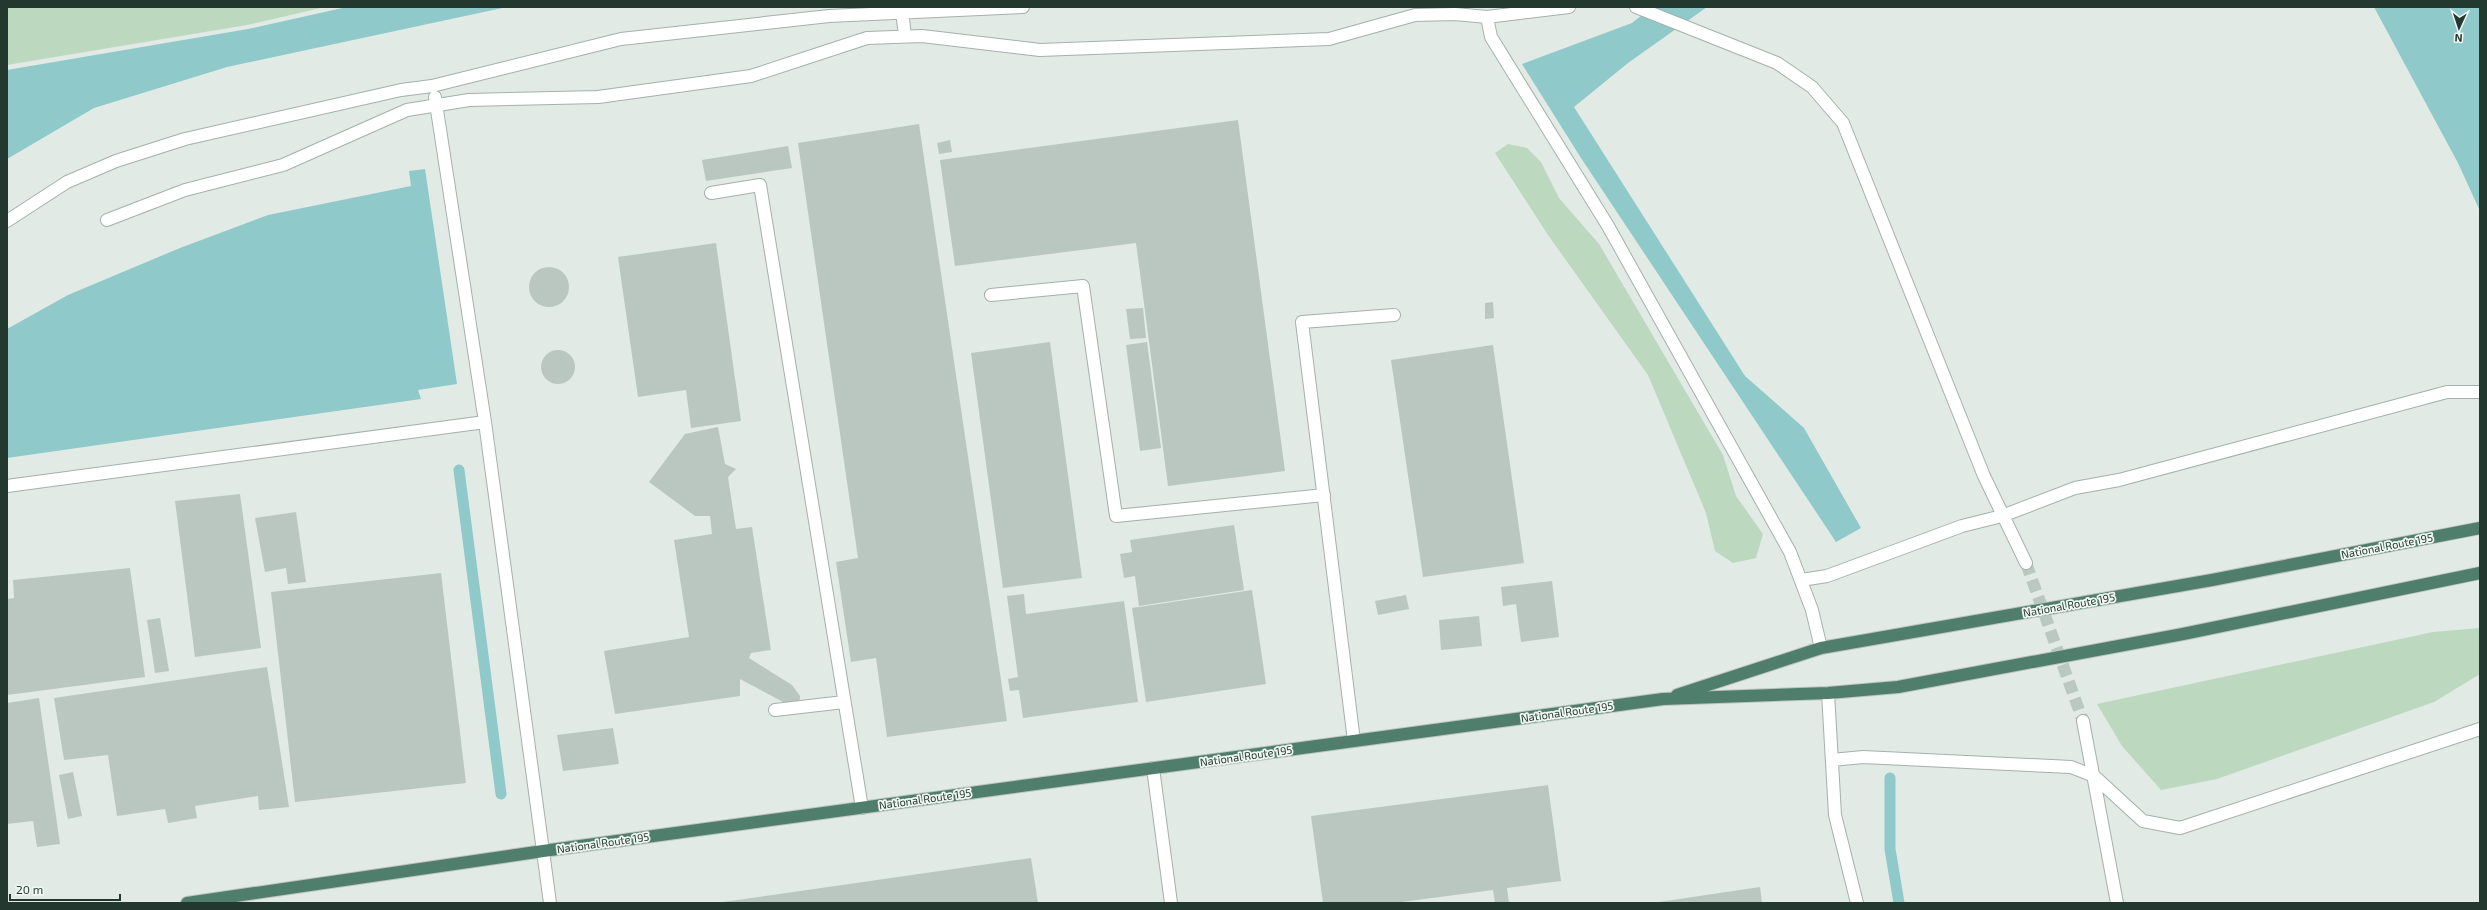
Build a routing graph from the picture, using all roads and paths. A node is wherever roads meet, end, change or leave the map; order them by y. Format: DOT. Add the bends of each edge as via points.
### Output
graph roads {
  1 [pos="1023,7"];
  2 [pos="1569,7"];
  3 [pos="1636,7"];
  4 [pos="1433,11"];
  5 [pos="902,12"];
  6 [pos="1487,17"];
  7 [pos="905,36"];
  8 [pos="432,86"];
  9 [pos="436,104"];
  10 [pos="711,193"];
  11 [pos="107,220"];
  12 [pos="7,221"];
  13 [pos="991,295"];
  14 [pos="1394,315"];
  15 [pos="2480,392"];
  16 [pos="485,422"];
  17 [pos="7,486"];
  18 [pos="1324,495"];
  19 [pos="2002,516"];
  20 [pos="2480,528"];
  21 [pos="2026,563"];
  22 [pos="2480,573"];
  23 [pos="1801,580"];
  24 [pos="1821,648"];
  25 [pos="1828,693"];
  26 [pos="1662,699"];
  27 [pos="844,702"];
  28 [pos="774,710"];
  29 [pos="2083,721"];
  30 [pos="2480,729"];
  31 [pos="1354,741"];
  32 [pos="1832,760"];
  33 [pos="1153,768"];
  34 [pos="2094,776"];
  35 [pos="862,808"];
  36 [pos="543,851"];
  37 [pos="187,903"];
  38 [pos="550,903"];
  39 [pos="1171,903"];
  40 [pos="1857,903"];
  41 [pos="2117,903"];
  1 -- 5 [label="street"];
  2 -- 6 [label="street"];
  3 -- 19 [label="street" via="1777,63 1812,87 1843,123"];
  4 -- 6 [label="street"];
  4 -- 7 [label="street" via="1329,39 1040,50"];
  5 -- 7 [label="street"];
  5 -- 8 [label="street" via="829,16 621,39"];
  6 -- 23 [label="street" via="1492,37 1608,226 1790,552"];
  7 -- 9 [label="street" via="867,38 751,76 598,97 469,100"];
  8 -- 9 [label="street"];
  8 -- 12 [label="street" via="401,90 186,139 116,161 67,182"];
  9 -- 11 [label="street" via="407,110 283,165 185,190"];
  9 -- 16 [label="street"];
  10 -- 27 [label="street" via="760,185"];
  13 -- 18 [label="street" via="1083,286 1116,516"];
  14 -- 18 [label="street" via="1302,322"];
  15 -- 19 [label="street" via="2447,392 2118,480 2075,488"];
  16 -- 17 [label="street"];
  16 -- 36 [label="street"];
  18 -- 31 [label="street"];
  19 -- 21 [label="street"];
  19 -- 23 [label="street" via="1962,526 1827,576"];
  20 -- 24 [label="highway, National Route 195" via="2212,580"];
  22 -- 25 [label="highway, National Route 195" via="2183,634 1898,687"];
  23 -- 24 [label="street" via="1812,610"];
  24 -- 26 [label="highway, National Route 195"];
  25 -- 26 [label="highway, National Route 195"];
  25 -- 32 [label="street"];
  26 -- 31 [label="highway, National Route 195"];
  27 -- 28 [label="street"];
  27 -- 35 [label="street"];
  29 -- 34 [label="street"];
  30 -- 34 [label="street" via="2180,828 2143,821"];
  31 -- 33 [label="highway, National Route 195"];
  32 -- 34 [label="street" via="1863,757 2071,767"];
  32 -- 40 [label="street" via="1835,815"];
  33 -- 35 [label="highway, National Route 195"];
  33 -- 39 [label="street"];
  34 -- 41 [label="street"];
  35 -- 36 [label="highway, National Route 195"];
  36 -- 37 [label="highway, National Route 195"];
  36 -- 38 [label="street"];
}
